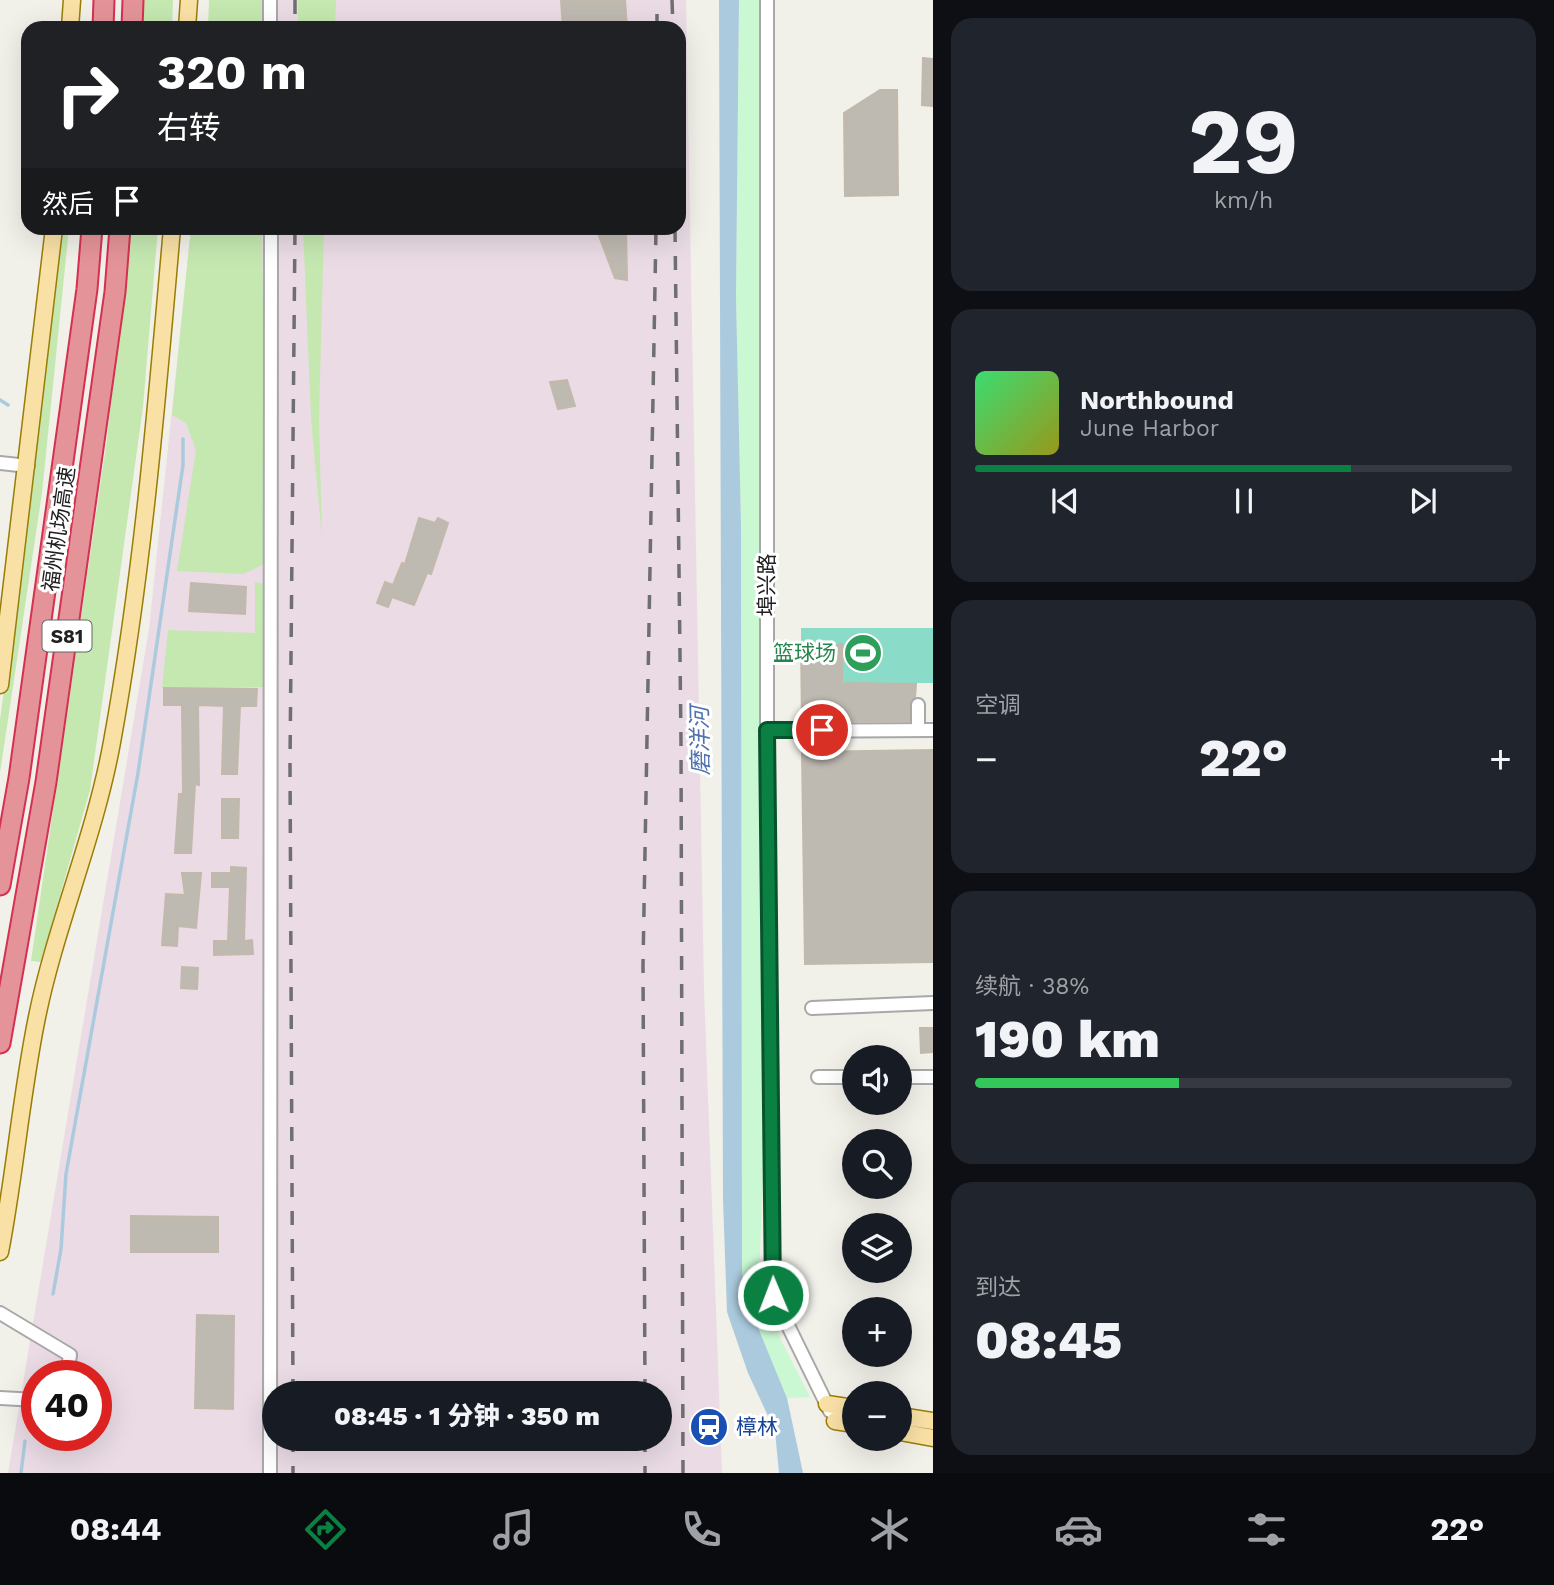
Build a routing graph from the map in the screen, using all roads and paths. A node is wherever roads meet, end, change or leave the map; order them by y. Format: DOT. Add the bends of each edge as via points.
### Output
graph roads {
  1 [pos="72,0"];
  2 [pos="104,0"];
  3 [pos="133,0"];
  4 [pos="189,0"];
  5 [pos="270,0"];
  6 [pos="767,0"];
  7 [pos="70,21"];
  8 [pos="103,21"];
  9 [pos="132,21"];
  10 [pos="188,21"];
  11 [pos="270,21"];
  12 [pos="53,235"];
  13 [pos="92,235"];
  14 [pos="119,235"];
  15 [pos="171,235"];
  16 [pos="271,235"];
  17 [pos="0,463"];
  18 [pos="28,466"];
  19 [pos="0,685"];
  20 [pos="918,705"];
  21 [pos="767,730"];
  22 [pos="918,730"];
  23 [pos="933,730"];
  24 [pos="0,885"];
  25 [pos="933,1003"];
  26 [pos="812,1007"];
  27 [pos="0,1042"];
  28 [pos="818,1077"];
  29 [pos="842,1077"];
  30 [pos="912,1077"];
  31 [pos="933,1077"];
  32 [pos="0,1252"];
  33 [pos="0,1313"];
  34 [pos="69,1360"];
  35 [pos="0,1398"];
  36 [pos="21,1399"];
  37 [pos="827,1404"];
  38 [pos="842,1406"];
  39 [pos="912,1418"];
  40 [pos="835,1421"];
  41 [pos="933,1421"];
  42 [pos="842,1422"];
  43 [pos="912,1434"];
  44 [pos="933,1438"];
  45 [pos="271,1473"];
  1 -- 7 [label="main road"];
  2 -- 8 [label="highway"];
  3 -- 9 [label="highway"];
  4 -- 10 [label="main road"];
  5 -- 11 [label="street"];
  6 -- 21 [label="street, 埠兴路"];
  12 -- 18 [label="main road"];
  13 -- 24 [label="highway, 福州机场高速 / S81" via="27,723"];
  14 -- 27 [label="highway, 福州机场高速 / S81" via="46,782"];
  15 -- 32 [label="main road" via="152,462 128,654 88,839 37,1018"];
  16 -- 45 [label="street"];
  17 -- 18 [label="street"];
  18 -- 19 [label="main road"];
  20 -- 22 [label="street"];
  21 -- 22 [label="street"];
  21 -- 37 [label="street, 埠兴路" via="773,1295"];
  22 -- 23 [label="street"];
  25 -- 26 [label="street"];
  28 -- 29 [label="street"];
  30 -- 31 [label="street"];
  33 -- 34 [label="street" via="70,1355"];
  35 -- 36 [label="street"];
  37 -- 38 [label="main road"];
  37 -- 40 [label="street"];
  39 -- 41 [label="main road"];
  40 -- 42 [label="main road"];
  43 -- 44 [label="main road"];
}
